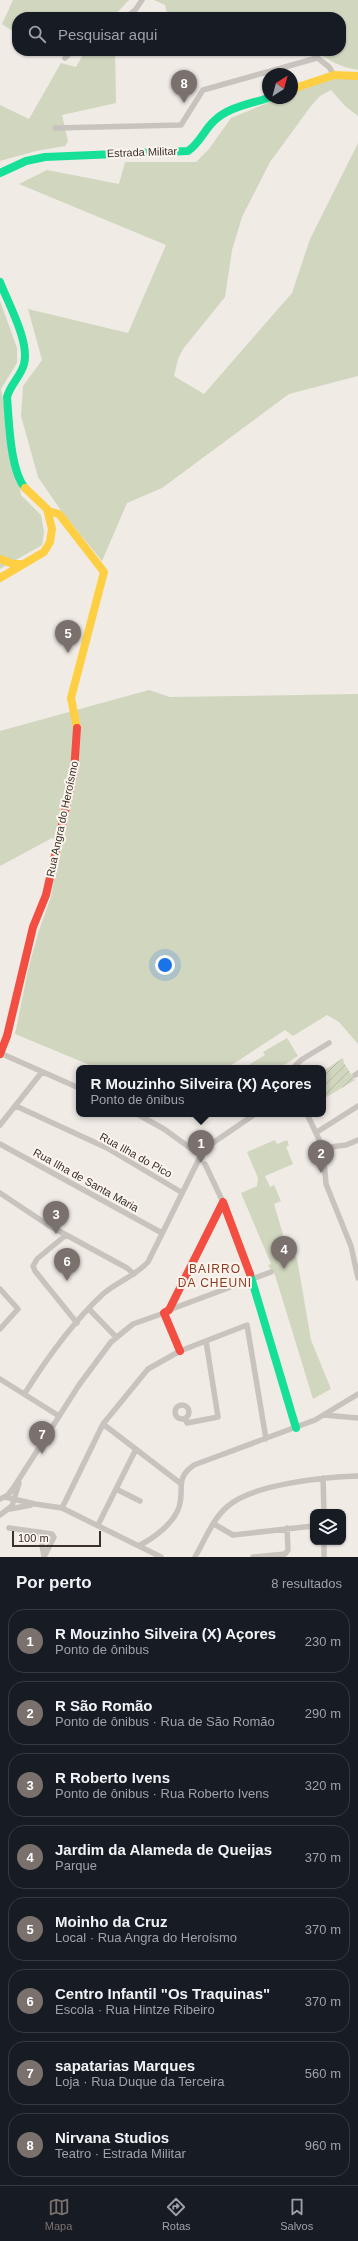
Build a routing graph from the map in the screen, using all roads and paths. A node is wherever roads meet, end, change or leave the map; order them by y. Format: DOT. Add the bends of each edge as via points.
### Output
graph roads {
  1 [pos="142,0"];
  2 [pos="133,12"];
  3 [pos="315,56"];
  4 [pos="317,58"];
  5 [pos="334,75"];
  6 [pos="358,76"];
  7 [pos="298,87"];
  8 [pos="262,100"];
  9 [pos="55,128"];
  10 [pos="0,173"];
  11 [pos="0,282"];
  12 [pos="48,511"];
  13 [pos="0,560"];
  14 [pos="25,563"];
  15 [pos="2,574"];
  16 [pos="329,1043"];
  17 [pos="0,1053"];
  18 [pos="296,1065"];
  19 [pos="42,1072"];
  20 [pos="76,1087"];
  21 [pos="16,1106"];
  22 [pos="358,1106"];
  23 [pos="142,1117"];
  24 [pos="250,1117"];
  25 [pos="308,1117"];
  26 [pos="0,1125"];
  27 [pos="316,1132"];
  28 [pos="358,1140"];
  29 [pos="0,1144"];
  30 [pos="323,1148"];
  31 [pos="200,1155"];
  32 [pos="205,1164"];
  33 [pos="182,1192"];
  34 [pos="0,1193"];
  35 [pos="223,1202"];
  36 [pos="162,1233"];
  37 [pos="66,1235"];
  38 [pos="271,1272"];
  39 [pos="134,1274"];
  40 [pos="358,1278"];
  41 [pos="252,1279"];
  42 [pos="0,1289"];
  43 [pos="89,1309"];
  44 [pos="167,1311"];
  45 [pos="77,1323"];
  46 [pos="0,1329"];
  47 [pos="116,1336"];
  48 [pos="206,1341"];
  49 [pos="180,1350"];
  50 [pos="0,1378"];
  51 [pos="25,1393"];
  52 [pos="358,1394"];
  53 [pos="324,1415"];
  54 [pos="59,1416"];
  55 [pos="358,1418"];
  56 [pos="185,1419"];
  57 [pos="103,1424"];
  58 [pos="296,1428"];
  59 [pos="266,1439"];
  60 [pos="136,1449"];
  61 [pos="358,1476"];
  62 [pos="324,1478"];
  63 [pos="19,1480"];
  64 [pos="180,1483"];
  65 [pos="116,1489"];
  66 [pos="9,1501"];
  67 [pos="140,1501"];
  68 [pos="35,1504"];
  69 [pos="62,1508"];
  70 [pos="324,1509"];
  71 [pos="0,1514"];
  72 [pos="214,1524"];
  73 [pos="98,1525"];
  74 [pos="310,1526"];
  75 [pos="9,1528"];
  76 [pos="287,1528"];
  77 [pos="40,1532"];
  78 [pos="140,1545"];
  79 [pos="324,1545"];
  80 [pos="161,1557"];
  81 [pos="195,1557"];
  82 [pos="253,1557"];
  83 [pos="324,1557"];
  1 -- 2 [label="street"];
  3 -- 4 [label="street"];
  4 -- 5 [label="street" via="329,67"];
  4 -- 9 [label="street" via="203,90 181,125"];
  5 -- 6 [label="street"];
  5 -- 7 [label="street"];
  8 -- 10 [label="street, Estrada Militar" via="223,114 209,126 199,143 188,150 45,157 26,161"];
  11 -- 12 [label="street" via="24,352 24,363 6,397 19,476 27,492 44,504"];
  12 -- 14 [label="street" via="51,526 50,547"];
  12 -- 17 [label="street, Rua Angra do Heroísmo" via="59,514 104,572 71,698 77,729 74,772 46,895 33,927 7,1036"];
  13 -- 14 [label="street" via="12,564"];
  13 -- 15 [label="street"];
  14 -- 15 [label="street"];
  16 -- 18 [label="street"];
  17 -- 19 [label="street"];
  19 -- 20 [label="street"];
  19 -- 21 [label="street"];
  21 -- 26 [label="street"];
  21 -- 33 [label="street, Rua Ilha do Pico" via="106,1148"];
  22 -- 27 [label="street"];
  23 -- 31 [label="street"];
  24 -- 31 [label="street" via="207,1146"];
  25 -- 27 [label="street"];
  27 -- 30 [label="street"];
  28 -- 30 [label="street" via="346,1145"];
  29 -- 36 [label="street, Rua Ilha de Santa Maria"];
  30 -- 40 [label="street" via="326,1184 351,1246"];
  31 -- 33 [label="street"];
  32 -- 35 [label="street"];
  33 -- 36 [label="street"];
  34 -- 37 [label="street"];
  35 -- 41 [label="street"];
  35 -- 44 [label="street"];
  36 -- 39 [label="street" via="148,1262"];
  37 -- 39 [label="street"];
  37 -- 45 [label="street" via="37,1259 33,1266 35,1272"];
  38 -- 41 [label="street"];
  39 -- 43 [label="street" via="108,1290"];
  41 -- 44 [label="street"];
  41 -- 58 [label="street"];
  42 -- 46 [label="street" via="18,1309"];
  43 -- 45 [label="street"];
  43 -- 47 [label="street"];
  44 -- 47 [label="street" via="133,1324"];
  44 -- 49 [label="street"];
  45 -- 51 [label="street" via="51,1354"];
  47 -- 54 [label="street" via="89,1370"];
  48 -- 49 [label="street"];
  48 -- 56 [label="street" via="218,1417 187,1423"];
  48 -- 59 [label="street" via="247,1325"];
  49 -- 57 [label="street" via="148,1369"];
  50 -- 51 [label="street"];
  51 -- 54 [label="street"];
  52 -- 53 [label="street"];
  53 -- 55 [label="street"];
  53 -- 58 [label="street"];
  54 -- 63 [label="street"];
  57 -- 60 [label="street"];
  57 -- 69 [label="street"];
  58 -- 59 [label="street"];
  59 -- 64 [label="street" via="194,1465"];
  60 -- 64 [label="street"];
  60 -- 65 [label="street"];
  61 -- 62 [label="street"];
  62 -- 70 [label="street"];
  62 -- 72 [label="street" via="290,1482 236,1500 222,1511"];
  63 -- 66 [label="street"];
  63 -- 66 [label="street"];
  64 -- 78 [label="street" via="180,1506 177,1511 161,1532"];
  65 -- 67 [label="street"];
  65 -- 73 [label="street"];
  66 -- 68 [label="street"];
  66 -- 68 [label="street"];
  66 -- 71 [label="street"];
  68 -- 69 [label="street"];
  69 -- 73 [label="street"];
  72 -- 76 [label="street" via="233,1535"];
  72 -- 81 [label="street"];
  73 -- 78 [label="street"];
  74 -- 76 [label="street"];
  75 -- 77 [label="street"];
  76 -- 82 [label="street" via="288,1550 285,1554"];
  78 -- 80 [label="street"];
  79 -- 83 [label="street"];
}
